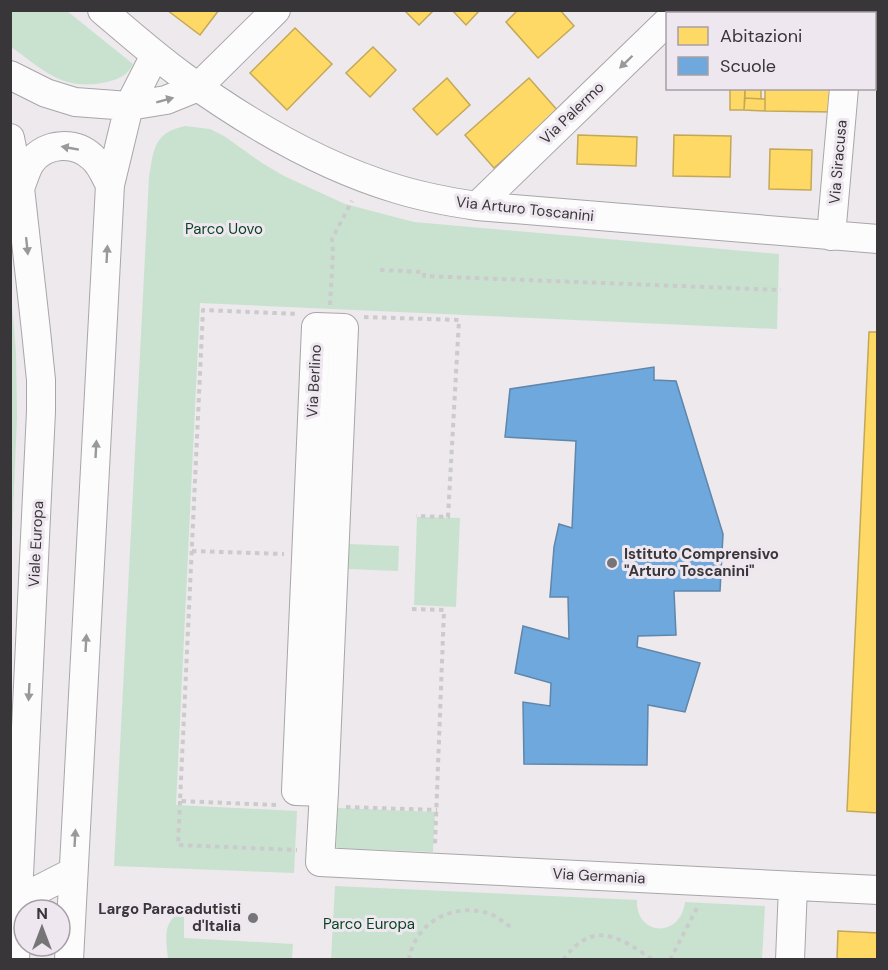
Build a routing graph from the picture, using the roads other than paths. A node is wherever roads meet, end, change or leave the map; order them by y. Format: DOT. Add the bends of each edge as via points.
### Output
graph roads {
  1 [pos="102,10"];
  2 [pos="276,10"];
  3 [pos="666,23"];
  4 [pos="155,55"];
  5 [pos="10,75"];
  6 [pos="198,87"];
  7 [pos="844,90"];
  8 [pos="129,106"];
  9 [pos="10,138"];
  10 [pos="110,185"];
  11 [pos="21,188"];
  12 [pos="477,206"];
  13 [pos="831,236"];
  14 [pos="878,239"];
  15 [pos="316,321"];
  16 [pos="310,856"];
  17 [pos="73,872"];
  18 [pos="793,886"];
  19 [pos="878,890"];
  20 [pos="20,898"];
  21 [pos="29,898"];
  22 [pos="70,898"];
  23 [pos="790,960"];
  1 -- 4 [label="street, Via Arturo Toscanini"];
  2 -- 6 [label="street"];
  3 -- 12 [label="street, Via Palermo, one-way"];
  4 -- 6 [label="street, Via Arturo Toscanini"];
  4 -- 8 [label="street"];
  5 -- 8 [label="street" via="64,99"];
  8 -- 6 [label="street, one-way" via="166,100"];
  6 -- 12 [label="street, Via Arturo Toscanini" via="306,153 344,170 411,194"];
  7 -- 13 [label="street, Via Siracusa"];
  8 -- 10 [label="street"];
  9 -- 11 [label="street, Viale Europa"];
  10 -- 11 [label="street, Viale Europa, one-way" via="90,155 61,146 46,149 35,158"];
  17 -- 10 [label="street, one-way"];
  11 -- 20 [label="street, Viale Europa, one-way" via="41,380 41,421"];
  12 -- 13 [label="street, Via Arturo Toscanini"];
  13 -- 14 [label="street, Via Arturo Toscanini"];
  15 -- 16 [label="street, Via Berlino" via="296,791 330,799"];
  16 -- 18 [label="street, Via Germania"];
  17 -- 21 [label="street"];
  17 -- 22 [label="street"];
  18 -- 19 [label="street, Via Germania"];
  18 -- 23 [label="street"];
}
